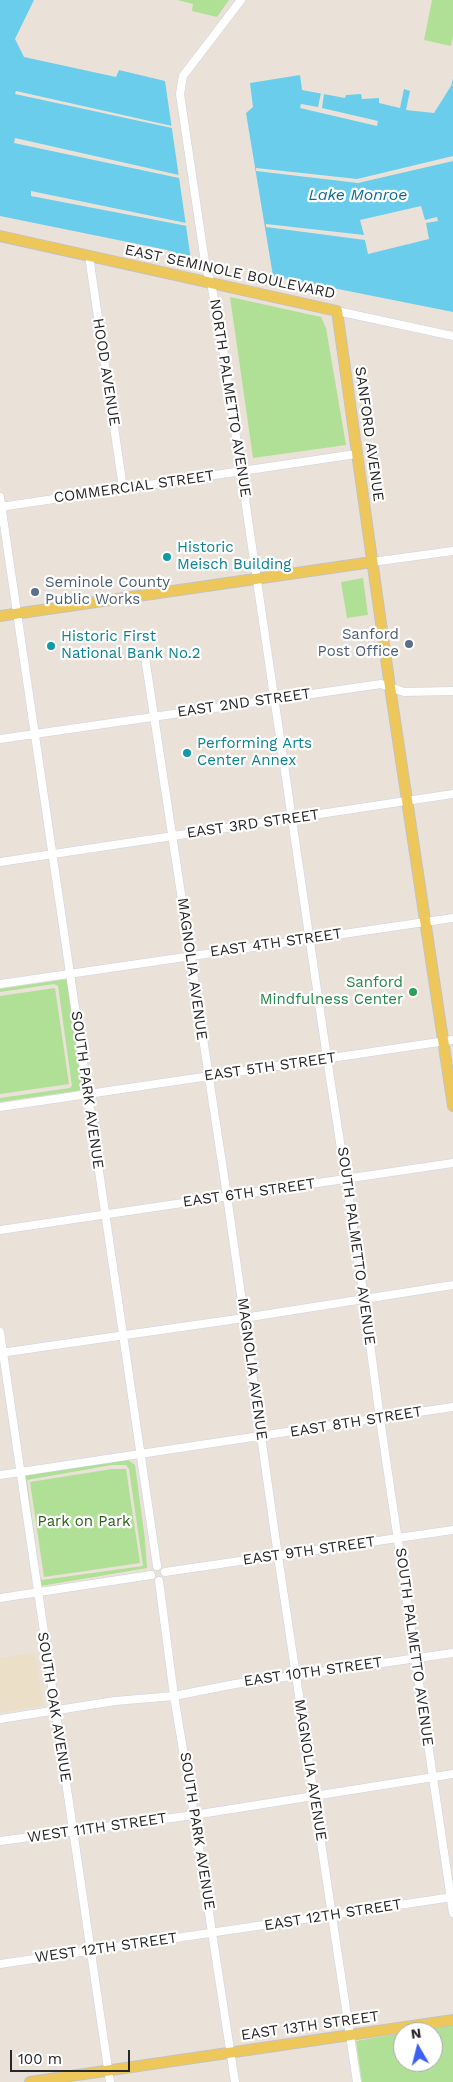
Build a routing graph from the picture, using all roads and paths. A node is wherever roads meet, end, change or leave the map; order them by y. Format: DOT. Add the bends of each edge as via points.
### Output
graph roads {
  1 [pos="241,0"];
  2 [pos="0,236"];
  3 [pos="89,256"];
  4 [pos="211,283"];
  5 [pos="337,310"];
  6 [pos="453,336"];
  7 [pos="356,454"];
  8 [pos="241,471"];
  9 [pos="124,488"];
  10 [pos="0,498"];
  11 [pos="1,507"];
  12 [pos="453,551"];
  13 [pos="372,562"];
  14 [pos="257,579"];
  15 [pos="17,614"];
  16 [pos="0,616"];
  17 [pos="145,657"];
  18 [pos="390,687"];
  19 [pos="453,692"];
  20 [pos="276,699"];
  21 [pos="154,716"];
  22 [pos="34,734"];
  23 [pos="0,739"];
  24 [pos="453,794"];
  25 [pos="407,801"];
  26 [pos="292,819"];
  27 [pos="172,835"];
  28 [pos="52,854"];
  29 [pos="0,862"];
  30 [pos="453,918"];
  31 [pos="424,922"];
  32 [pos="310,938"];
  33 [pos="191,955"];
  34 [pos="70,974"];
  35 [pos="0,984"];
  36 [pos="448,1041"];
  37 [pos="327,1058"];
  38 [pos="208,1076"];
  39 [pos="87,1094"];
  40 [pos="453,1106"];
  41 [pos="0,1107"];
  42 [pos="453,1163"];
  43 [pos="346,1179"];
  44 [pos="227,1196"];
  45 [pos="105,1215"];
  46 [pos="0,1230"];
  47 [pos="453,1285"];
  48 [pos="364,1298"];
  49 [pos="244,1318"];
  50 [pos="0,1332"];
  51 [pos="122,1335"];
  52 [pos="2,1352"];
  53 [pos="453,1407"];
  54 [pos="380,1419"];
  55 [pos="262,1436"];
  56 [pos="140,1454"];
  57 [pos="20,1472"];
  58 [pos="0,1475"];
  59 [pos="453,1530"];
  60 [pos="398,1538"];
  61 [pos="278,1556"];
  62 [pos="157,1566"];
  63 [pos="165,1572"];
  64 [pos="151,1575"];
  65 [pos="159,1581"];
  66 [pos="37,1592"];
  67 [pos="0,1598"];
  68 [pos="453,1653"];
  69 [pos="414,1658"];
  70 [pos="295,1674"];
  71 [pos="174,1696"];
  72 [pos="54,1710"];
  73 [pos="0,1719"];
  74 [pos="453,1774"];
  75 [pos="433,1777"];
  76 [pos="313,1795"];
  77 [pos="194,1814"];
  78 [pos="73,1831"];
  79 [pos="0,1841"];
  80 [pos="452,1897"];
  81 [pos="453,1914"];
  82 [pos="331,1915"];
  83 [pos="213,1933"];
  84 [pos="91,1950"];
  85 [pos="0,1964"];
  86 [pos="453,2020"];
  87 [pos="350,2036"];
  88 [pos="231,2052"];
  89 [pos="108,2071"];
  90 [pos="30,2082"];
  91 [pos="110,2082"];
  92 [pos="235,2082"];
  93 [pos="357,2082"];
  1 -- 4 [label="street, NORTH PALMETTO AVENUE" via="182,76 180,86 203,251"];
  2 -- 3 [label="main road, EAST SEMINOLE BOULEVARD"];
  3 -- 4 [label="main road, EAST SEMINOLE BOULEVARD"];
  3 -- 9 [label="street, HOOD AVENUE"];
  4 -- 5 [label="main road, EAST SEMINOLE BOULEVARD"];
  4 -- 8 [label="street, NORTH PALMETTO AVENUE"];
  5 -- 6 [label="street, EAST SEMINOLE BOULEVARD"];
  5 -- 7 [label="main road, SANFORD AVENUE"];
  7 -- 8 [label="street, COMMERCIAL STREET"];
  7 -- 13 [label="main road, SANFORD AVENUE"];
  8 -- 9 [label="street, COMMERCIAL STREET"];
  8 -- 14 [label="street, NORTH PALMETTO AVENUE"];
  9 -- 11 [label="street, COMMERCIAL STREET"];
  10 -- 11 [label="street, SOUTH PARK AVENUE"];
  11 -- 15 [label="street, SOUTH PARK AVENUE"];
  12 -- 13 [label="street"];
  13 -- 14 [label="main road"];
  13 -- 18 [label="main road, SANFORD AVENUE"];
  14 -- 15 [label="main road"];
  14 -- 20 [label="street, SOUTH PALMETTO AVENUE"];
  15 -- 16 [label="main road"];
  15 -- 22 [label="street, SOUTH PARK AVENUE"];
  17 -- 21 [label="street, MAGNOLIA AVENUE"];
  18 -- 19 [label="street, EAST 2ND STREET" via="404,692"];
  18 -- 20 [label="street, EAST 2ND STREET" via="381,684"];
  18 -- 25 [label="main road, SANFORD AVENUE"];
  20 -- 21 [label="street, EAST 2ND STREET"];
  20 -- 26 [label="street, SOUTH PALMETTO AVENUE"];
  21 -- 22 [label="street, EAST 2ND STREET"];
  21 -- 27 [label="street, MAGNOLIA AVENUE"];
  22 -- 23 [label="street, EAST 2ND STREET"];
  22 -- 28 [label="street, SOUTH PARK AVENUE"];
  24 -- 25 [label="street, EAST 3RD STREET"];
  25 -- 26 [label="street, EAST 3RD STREET"];
  25 -- 31 [label="main road, SANFORD AVENUE"];
  26 -- 27 [label="street, EAST 3RD STREET"];
  26 -- 32 [label="street, SOUTH PALMETTO AVENUE"];
  27 -- 28 [label="street, EAST 3RD STREET"];
  27 -- 33 [label="street, MAGNOLIA AVENUE"];
  28 -- 29 [label="street, EAST 3RD STREET"];
  28 -- 34 [label="street, SOUTH PARK AVENUE"];
  30 -- 31 [label="street, EAST 4TH STREET"];
  31 -- 32 [label="street, EAST 4TH STREET"];
  31 -- 36 [label="main road, SANFORD AVENUE"];
  32 -- 33 [label="street, EAST 4TH STREET"];
  32 -- 37 [label="street, SOUTH PALMETTO AVENUE"];
  33 -- 34 [label="street, EAST 4TH STREET"];
  33 -- 38 [label="street, MAGNOLIA AVENUE"];
  34 -- 35 [label="street, EAST 4TH STREET"];
  34 -- 39 [label="street, SOUTH PARK AVENUE"];
  36 -- 37 [label="street, EAST 5TH STREET"];
  36 -- 40 [label="main road, SANFORD AVENUE"];
  37 -- 38 [label="street, EAST 5TH STREET"];
  37 -- 43 [label="street, SOUTH PALMETTO AVENUE"];
  38 -- 39 [label="street, EAST 5TH STREET"];
  38 -- 44 [label="street, MAGNOLIA AVENUE"];
  39 -- 41 [label="street, EAST 5TH STREET"];
  39 -- 45 [label="street, SOUTH PARK AVENUE"];
  42 -- 43 [label="street, EAST 6TH STREET"];
  43 -- 44 [label="street, EAST 6TH STREET"];
  43 -- 48 [label="street, SOUTH PALMETTO AVENUE"];
  44 -- 45 [label="street, EAST 6TH STREET"];
  44 -- 49 [label="street, MAGNOLIA AVENUE"];
  45 -- 46 [label="street, EAST 6TH STREET"];
  45 -- 51 [label="street, SOUTH PARK AVENUE"];
  47 -- 48 [label="street"];
  48 -- 49 [label="street"];
  48 -- 54 [label="street, SOUTH PALMETTO AVENUE"];
  49 -- 51 [label="street"];
  49 -- 55 [label="street, MAGNOLIA AVENUE"];
  50 -- 52 [label="street, SOUTH OAK AVENUE"];
  51 -- 52 [label="street"];
  51 -- 56 [label="street, SOUTH PARK AVENUE"];
  52 -- 57 [label="street, SOUTH OAK AVENUE"];
  53 -- 54 [label="street, EAST 8TH STREET"];
  54 -- 55 [label="street, EAST 8TH STREET"];
  54 -- 60 [label="street, SOUTH PALMETTO AVENUE"];
  55 -- 56 [label="street, EAST 8TH STREET"];
  55 -- 61 [label="street, MAGNOLIA AVENUE"];
  56 -- 57 [label="street, EAST 8TH STREET"];
  56 -- 62 [label="street, SOUTH PARK AVENUE"];
  57 -- 58 [label="street, EAST 8TH STREET"];
  57 -- 66 [label="street, SOUTH OAK AVENUE"];
  59 -- 60 [label="street, EAST 9TH STREET"];
  60 -- 61 [label="street, EAST 9TH STREET"];
  60 -- 69 [label="street, SOUTH PALMETTO AVENUE"];
  61 -- 63 [label="street, EAST 9TH STREET"];
  61 -- 70 [label="street, MAGNOLIA AVENUE"];
  62 -- 63 [label="street"];
  62 -- 64 [label="street"];
  63 -- 65 [label="street"];
  64 -- 65 [label="street"];
  64 -- 66 [label="street"];
  65 -- 71 [label="street, SOUTH PARK AVENUE"];
  66 -- 67 [label="street"];
  66 -- 72 [label="street, SOUTH OAK AVENUE"];
  68 -- 69 [label="street, EAST 10TH STREET"];
  69 -- 70 [label="street, EAST 10TH STREET"];
  69 -- 75 [label="street, SOUTH PALMETTO AVENUE"];
  70 -- 71 [label="street, EAST 10TH STREET"];
  70 -- 76 [label="street, MAGNOLIA AVENUE"];
  71 -- 72 [label="street, EAST 10TH STREET"];
  71 -- 77 [label="street, SOUTH PARK AVENUE"];
  72 -- 73 [label="street, EAST 10TH STREET"];
  72 -- 78 [label="street, SOUTH OAK AVENUE"];
  74 -- 75 [label="street, WEST 11TH STREET"];
  75 -- 76 [label="street, WEST 11TH STREET"];
  75 -- 80 [label="street, SOUTH PALMETTO AVENUE"];
  76 -- 77 [label="street, WEST 11TH STREET"];
  76 -- 82 [label="street, MAGNOLIA AVENUE"];
  77 -- 78 [label="street, WEST 11TH STREET"];
  77 -- 83 [label="street, SOUTH PARK AVENUE"];
  78 -- 79 [label="street, WEST 11TH STREET"];
  78 -- 84 [label="street, SOUTH OAK AVENUE"];
  80 -- 81 [label="street, SOUTH PALMETTO AVENUE"];
  80 -- 82 [label="street, EAST 12TH STREET"];
  82 -- 83 [label="street, EAST 12TH STREET"];
  82 -- 87 [label="street, MAGNOLIA AVENUE"];
  83 -- 84 [label="street, WEST 12TH STREET"];
  83 -- 88 [label="street, SOUTH PARK AVENUE"];
  84 -- 85 [label="street, WEST 12TH STREET"];
  84 -- 89 [label="street, SOUTH OAK AVENUE"];
  86 -- 87 [label="main road, EAST 13TH STREET"];
  87 -- 88 [label="main road, EAST 13TH STREET"];
  87 -- 93 [label="street, MAGNOLIA AVENUE"];
  88 -- 89 [label="main road, EAST 13TH STREET"];
  88 -- 92 [label="street, SOUTH PARK AVENUE"];
  89 -- 90 [label="main road, EAST 13TH STREET"];
  89 -- 91 [label="street, SOUTH OAK AVENUE"];
}
